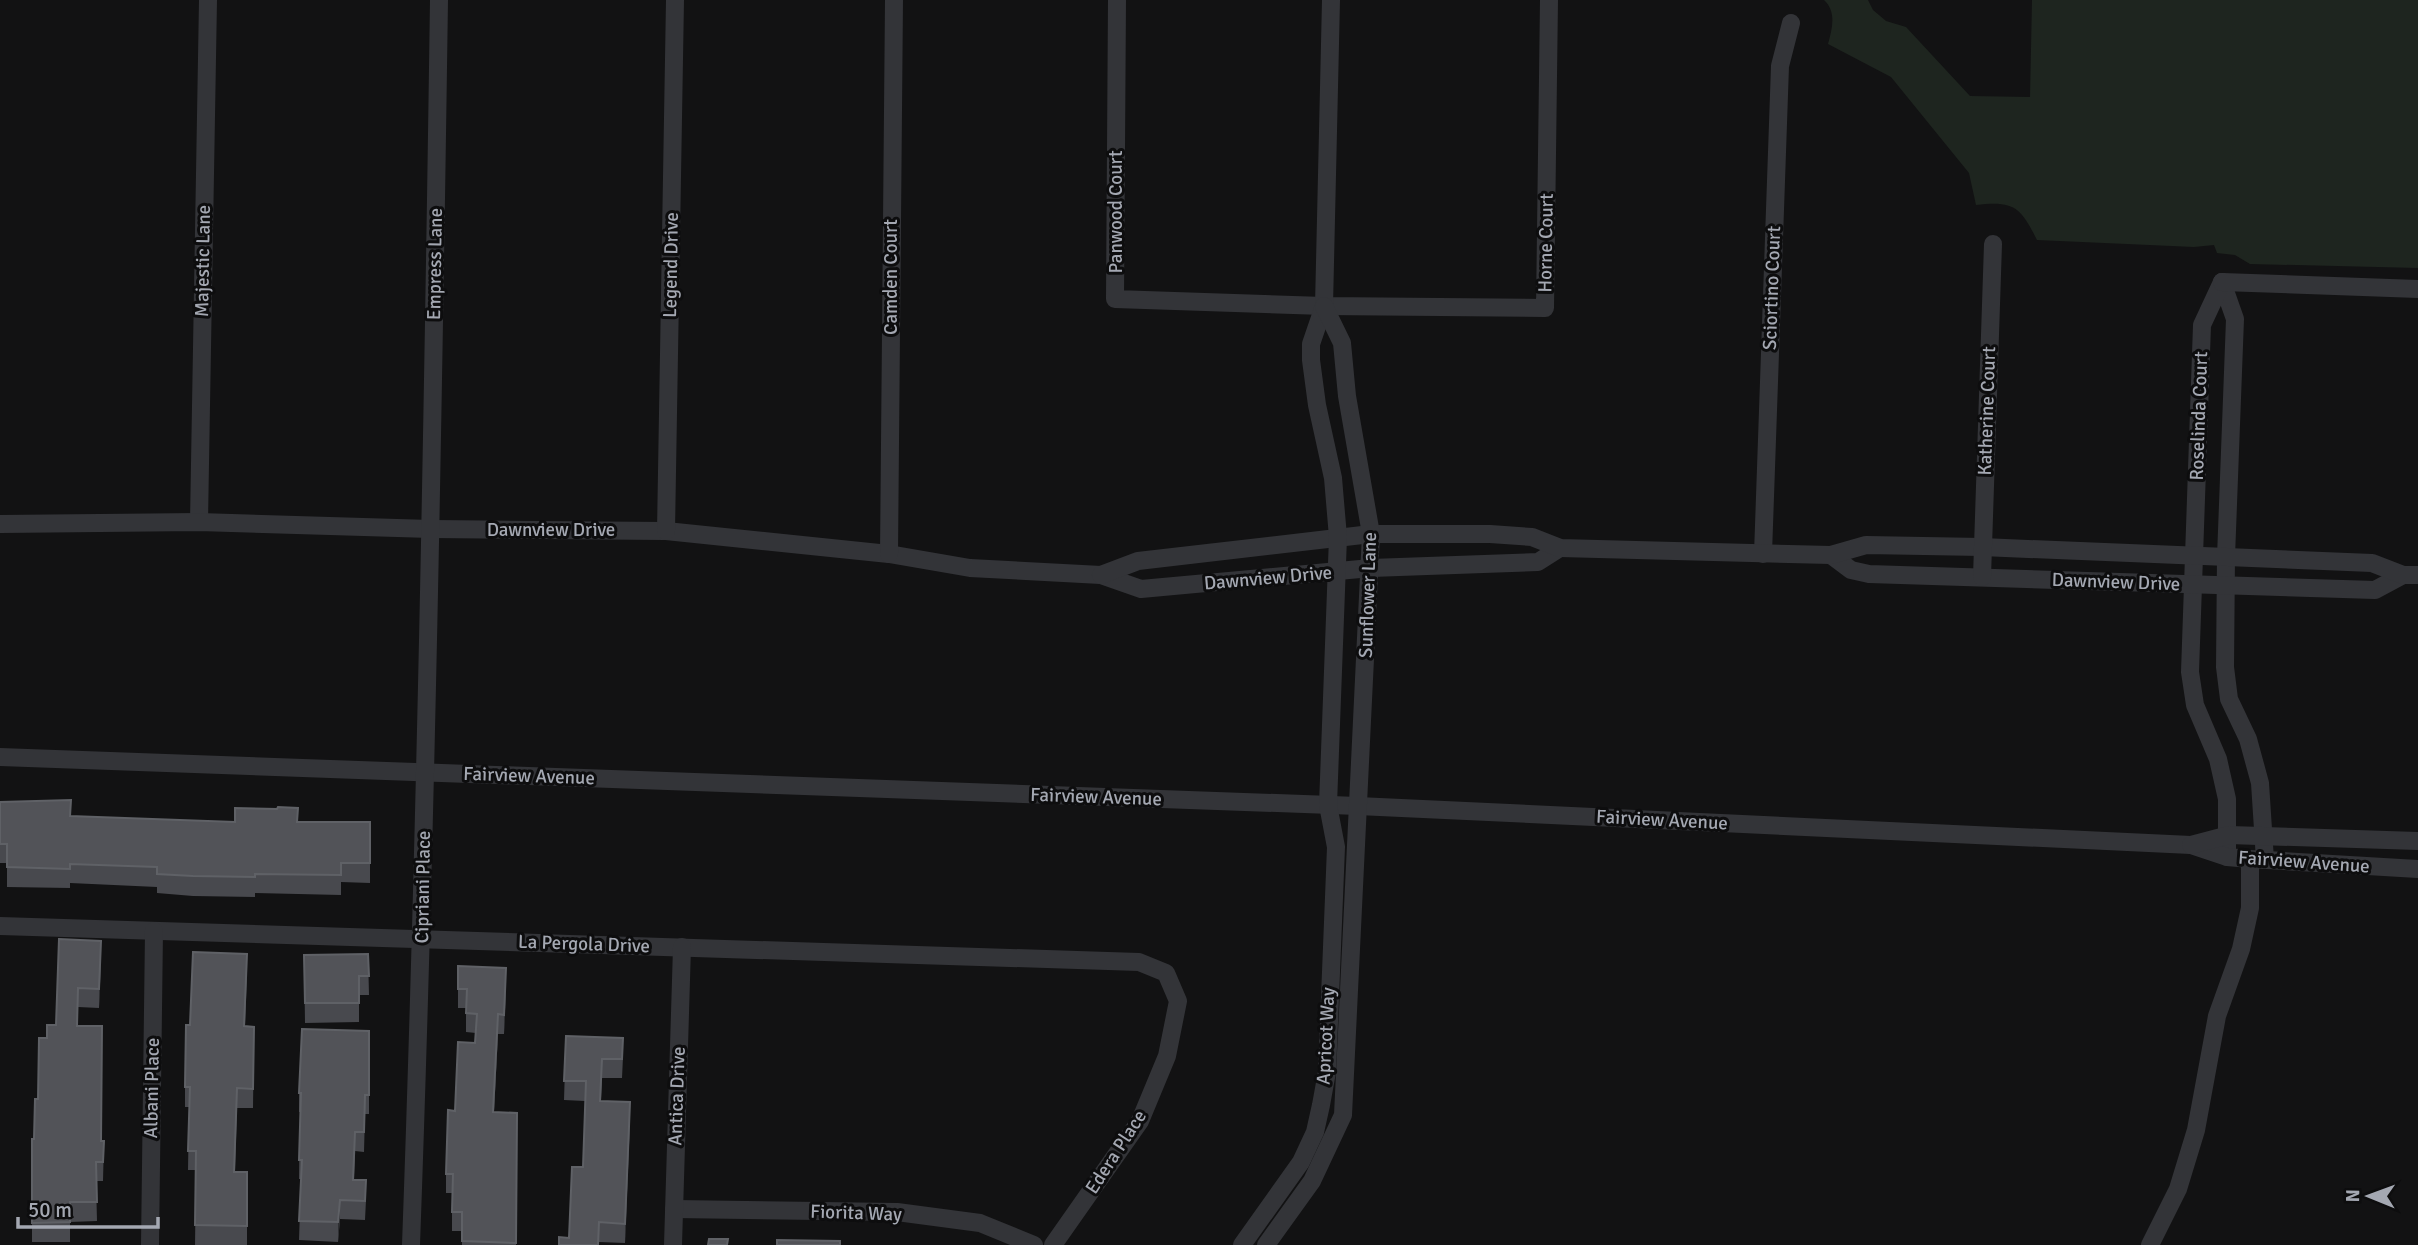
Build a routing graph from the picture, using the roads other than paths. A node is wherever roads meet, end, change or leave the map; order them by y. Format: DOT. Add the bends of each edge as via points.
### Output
graph roads {
  1 [pos="208,0"];
  2 [pos="439,0"];
  3 [pos="676,0"];
  4 [pos="894,0"];
  5 [pos="1117,0"];
  6 [pos="1331,0"];
  7 [pos="1549,0"];
  8 [pos="1791,23"];
  9 [pos="1993,244"];
  10 [pos="2222,282"];
  11 [pos="2418,289"];
  12 [pos="1324,306"];
  13 [pos="199,522"];
  14 [pos="0,524"];
  15 [pos="431,529"];
  16 [pos="666,531"];
  17 [pos="1371,534"];
  18 [pos="1338,537"];
  19 [pos="1982,547"];
  20 [pos="1560,548"];
  21 [pos="889,554"];
  22 [pos="1763,554"];
  23 [pos="1831,555"];
  24 [pos="2193,555"];
  25 [pos="2226,557"];
  26 [pos="1371,568"];
  27 [pos="1338,572"];
  28 [pos="1101,575"];
  29 [pos="2410,575"];
  30 [pos="1982,577"];
  31 [pos="2193,585"];
  32 [pos="2226,587"];
  33 [pos="0,757"];
  34 [pos="425,772"];
  35 [pos="1328,805"];
  36 [pos="1358,806"];
  37 [pos="2229,835"];
  38 [pos="2263,835"];
  39 [pos="2418,841"];
  40 [pos="2191,845"];
  41 [pos="2227,857"];
  42 [pos="2258,860"];
  43 [pos="2418,869"];
  44 [pos="0,926"];
  45 [pos="153,931"];
  46 [pos="422,939"];
  47 [pos="682,947"];
  48 [pos="1166,973"];
  49 [pos="674,1209"];
  50 [pos="150,1245"];
  51 [pos="411,1245"];
  52 [pos="673,1245"];
  53 [pos="1034,1245"];
  54 [pos="1054,1245"];
  55 [pos="1242,1245"];
  56 [pos="1266,1245"];
  57 [pos="2150,1245"];
  1 -- 13 [label="street, Majestic Lane"];
  2 -- 15 [label="street, Empress Lane"];
  3 -- 16 [label="street, Legend Drive"];
  4 -- 21 [label="street, Camden Court"];
  5 -- 12 [label="street, Panwood Court" via="1115,299"];
  6 -- 12 [label="street, Sunflower Lane"];
  7 -- 12 [label="street, Horne Court" via="1545,308"];
  8 -- 22 [label="street, Sciortino Court" via="1780,66"];
  9 -- 19 [label="street, Katherine Court"];
  10 -- 11 [label="street"];
  10 -- 24 [label="street, Roselinda Court" via="2202,325"];
  10 -- 25 [label="street, Roselinda Court" via="2235,319"];
  12 -- 17 [label="street, Sunflower Lane" via="1342,343"];
  12 -- 18 [label="street, Sunflower Lane" via="1311,344 1311,360 1333,478"];
  13 -- 14 [label="street, Dawnview Drive"];
  13 -- 15 [label="street, Dawnview Drive"];
  15 -- 16 [label="street, Dawnview Drive"];
  15 -- 34 [label="street, Cipriani Place"];
  16 -- 21 [label="street, Dawnview Drive"];
  17 -- 18 [label="street, Dawnview Drive"];
  17 -- 20 [label="street, Dawnview Drive" via="1532,537"];
  17 -- 26 [label="street, Sunflower Lane"];
  18 -- 27 [label="street, Sunflower Lane"];
  18 -- 28 [label="street, Dawnview Drive" via="1138,561"];
  19 -- 23 [label="street, Dawnview Drive" via="1866,545"];
  19 -- 24 [label="street, Dawnview Drive"];
  19 -- 30 [label="street, Katherine Court"];
  20 -- 22 [label="street, Dawnview Drive"];
  20 -- 26 [label="street, Dawnview Drive" via="1538,562"];
  21 -- 28 [label="street, Dawnview Drive" via="970,568"];
  22 -- 23 [label="street, Dawnview Drive"];
  23 -- 30 [label="street, Dawnview Drive" via="1851,570 1869,574"];
  24 -- 25 [label="street, Dawnview Drive"];
  24 -- 31 [label="street, Roselinda Court"];
  25 -- 29 [label="street, Dawnview Drive" via="2372,563"];
  25 -- 32 [label="street, Roselinda Court"];
  26 -- 27 [label="street, Dawnview Drive"];
  26 -- 36 [label="street, Sunflower Lane"];
  27 -- 28 [label="street, Dawnview Drive" via="1141,589"];
  27 -- 35 [label="street, Sunflower Lane"];
  29 -- 32 [label="street, Dawnview Drive" via="2375,590"];
  30 -- 31 [label="street, Dawnview Drive"];
  31 -- 32 [label="street, Dawnview Drive"];
  31 -- 37 [label="street, Roselinda Court" via="2190,672 2195,705 2218,759"];
  32 -- 38 [label="street, Roselinda Court" via="2229,699 2248,739 2260,783"];
  33 -- 34 [label="street, Fairview Avenue"];
  34 -- 35 [label="street, Fairview Avenue"];
  34 -- 46 [label="street, Cipriani Place"];
  35 -- 36 [label="street, Fairview Avenue"];
  35 -- 55 [label="street, Apricot Way" via="1336,847 1321,1105 1301,1162"];
  36 -- 40 [label="street, Fairview Avenue"];
  36 -- 56 [label="street, Apricot Way" via="1343,1115 1312,1181"];
  37 -- 38 [label="street, Fairview Avenue"];
  37 -- 40 [label="street, Fairview Avenue"];
  37 -- 41 [label="street, Roselinda Court"];
  38 -- 39 [label="street, Fairview Avenue"];
  38 -- 42 [label="street, Roselinda Court"];
  40 -- 41 [label="street, Fairview Avenue"];
  41 -- 42 [label="street, Fairview Avenue"];
  42 -- 43 [label="street, Fairview Avenue"];
  42 -- 57 [label="street, Roselinda Court" via="2241,949 2217,1016 2196,1130 2178,1189"];
  44 -- 45 [label="street, La Pergola Drive"];
  45 -- 46 [label="street, La Pergola Drive"];
  45 -- 50 [label="street, Albani Place"];
  46 -- 47 [label="street, La Pergola Drive"];
  46 -- 51 [label="street, Cipriani Place"];
  47 -- 48 [label="street, La Pergola Drive" via="1139,962"];
  47 -- 49 [label="street, Antica Drive"];
  48 -- 54 [label="street, Edera Place" via="1178,1001 1167,1056 1145,1110"];
  49 -- 52 [label="street, Antica Drive"];
  49 -- 53 [label="street, Fiorita Way" via="897,1213 980,1223"];
}
